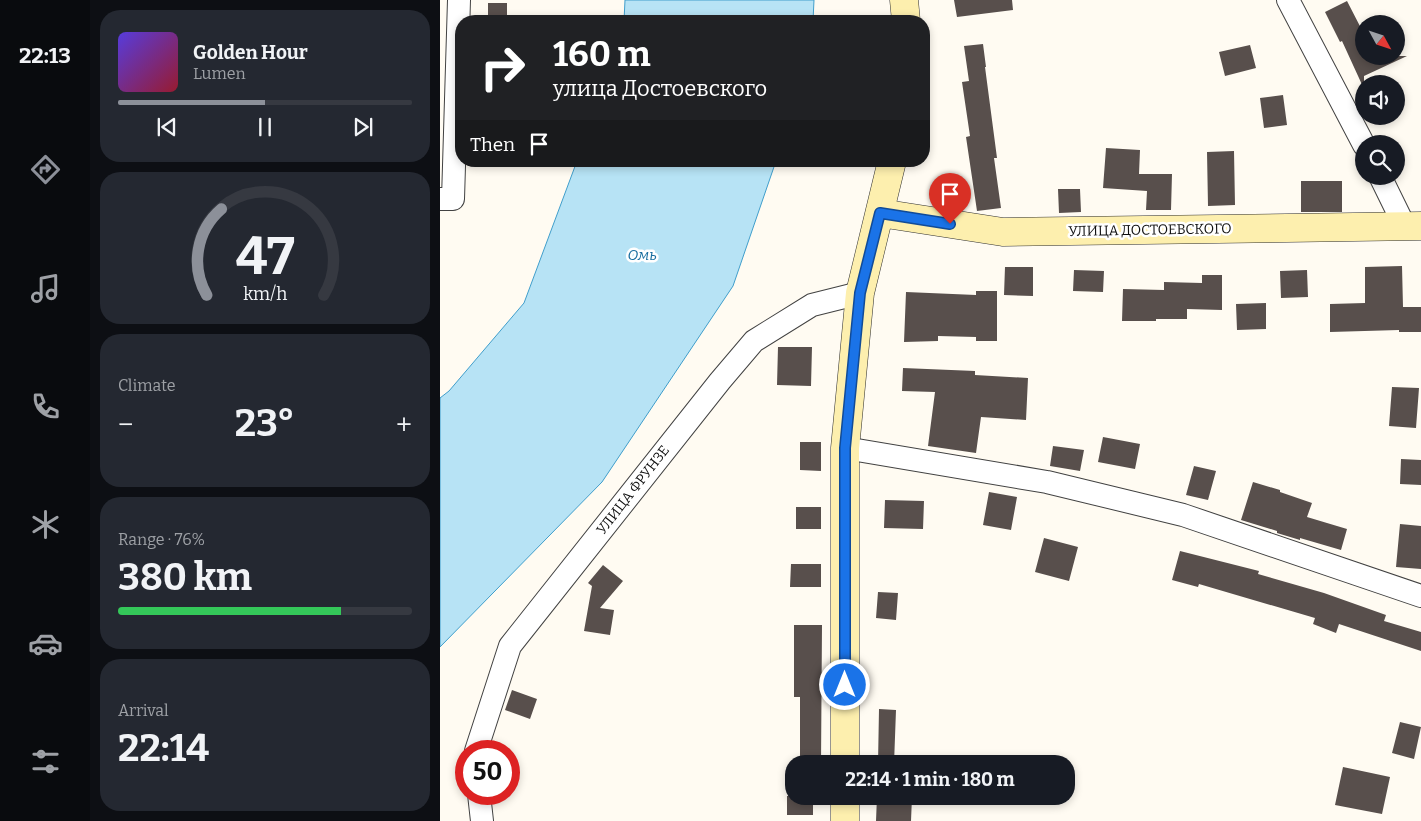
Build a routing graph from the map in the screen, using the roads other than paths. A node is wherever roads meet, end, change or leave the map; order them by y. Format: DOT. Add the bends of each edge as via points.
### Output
graph roads {
  1 [pos="459,0"];
  2 [pos="904,0"];
  3 [pos="1288,0"];
  4 [pos="458,15"];
  5 [pos="905,15"];
  6 [pos="455,61"];
  7 [pos="1359,135"];
  8 [pos="891,167"];
  9 [pos="1386,185"];
  10 [pos="446,199"];
  11 [pos="880,213"];
  12 [pos="1413,227"];
  13 [pos="860,293"];
  14 [pos="845,448"];
  15 [pos="1421,596"];
  16 [pos="480,740"];
  17 [pos="845,755"];
  18 [pos="480,805"];
  19 [pos="845,805"];
  20 [pos="482,821"];
  21 [pos="845,821"];
  1 -- 4 [label="street"];
  2 -- 5 [label="main road"];
  3 -- 7 [label="street"];
  6 -- 10 [label="street"];
  8 -- 11 [label="main road"];
  9 -- 12 [label="street"];
  11 -- 12 [label="main road, УЛИЦА ДОСТОЕВСКОГО" via="1004,232"];
  11 -- 13 [label="main road"];
  13 -- 14 [label="main road"];
  13 -- 16 [label="street, УЛИЦА ФРУНЗЕ" via="812,305 754,341 510,646"];
  14 -- 15 [label="street" via="1047,482 1183,515"];
  14 -- 17 [label="main road"];
  18 -- 20 [label="street"];
  19 -- 21 [label="main road"];
}
